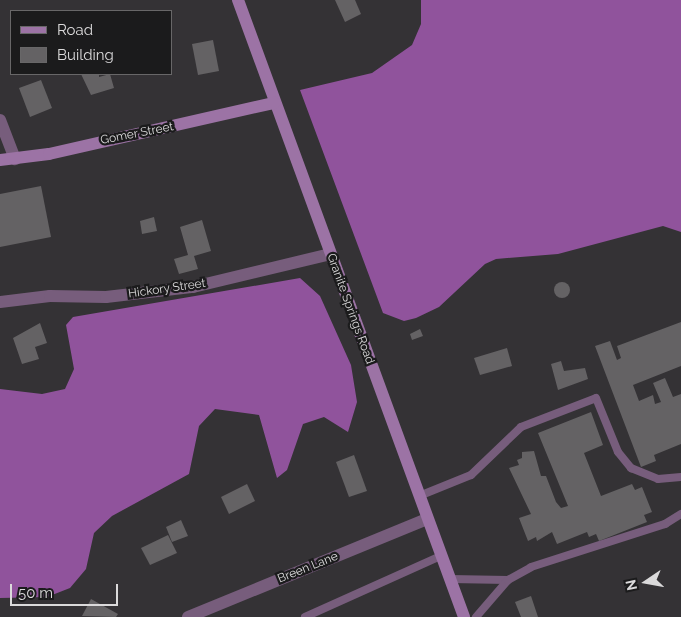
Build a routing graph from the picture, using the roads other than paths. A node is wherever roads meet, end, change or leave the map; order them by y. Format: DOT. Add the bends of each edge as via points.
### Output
graph roads {
  1 [pos="238,0"];
  2 [pos="274,104"];
  3 [pos="0,120"];
  4 [pos="15,158"];
  5 [pos="0,160"];
  6 [pos="330,254"];
  7 [pos="0,302"];
  8 [pos="681,477"];
  9 [pos="419,496"];
  10 [pos="681,514"];
  11 [pos="428,519"];
  12 [pos="441,556"];
  13 [pos="450,579"];
  14 [pos="508,580"];
  15 [pos="188,617"];
  16 [pos="305,617"];
  17 [pos="464,617"];
  18 [pos="476,617"];
  1 -- 2 [label="street, Granite Springs Road"];
  2 -- 4 [label="street, Gomer Street"];
  2 -- 6 [label="street, Granite Springs Road"];
  3 -- 4 [label="street"];
  4 -- 5 [label="street, Gomer Street"];
  6 -- 7 [label="street, Hickory Street" via="193,287 106,297 50,296"];
  6 -- 9 [label="street, Granite Springs Road"];
  8 -- 9 [label="lane" via="658,479 631,468 618,452 596,398 521,427 471,475"];
  9 -- 11 [label="street, Granite Springs Road"];
  10 -- 14 [label="lane" via="665,524 552,559"];
  11 -- 12 [label="street, Granite Springs Road"];
  11 -- 15 [label="street, Breen Lane"];
  12 -- 13 [label="street, Granite Springs Road"];
  12 -- 16 [label="lane"];
  13 -- 14 [label="lane"];
  13 -- 17 [label="street, Granite Springs Road"];
  14 -- 18 [label="lane"];
}
